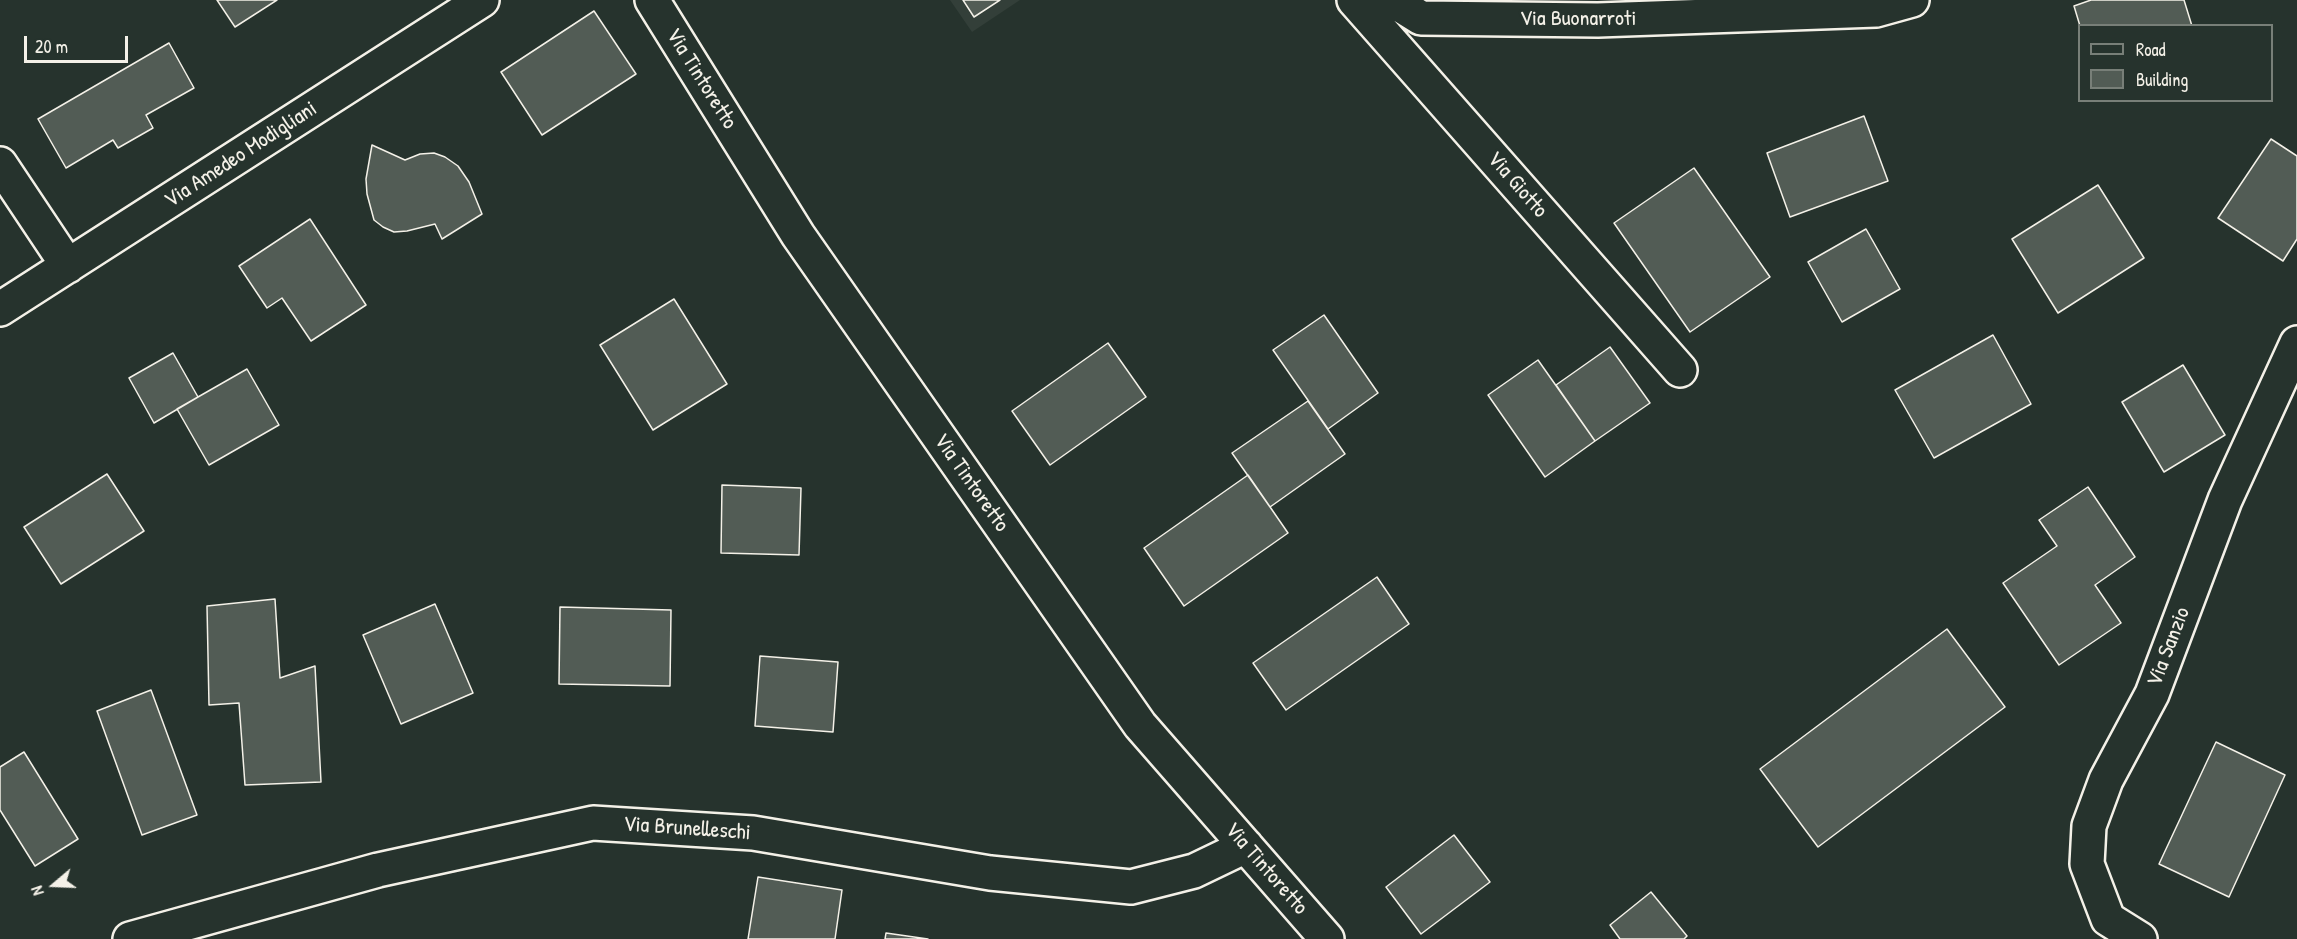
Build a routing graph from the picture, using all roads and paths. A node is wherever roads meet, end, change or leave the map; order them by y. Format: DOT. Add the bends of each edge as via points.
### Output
graph roads {
  1 [pos="482,0"];
  2 [pos="652,0"];
  3 [pos="1354,0"];
  4 [pos="1392,0"];
  5 [pos="1912,0"];
  6 [pos="0,164"];
  7 [pos="68,266"];
  8 [pos="0,309"];
  9 [pos="2297,343"];
  10 [pos="1680,370"];
  11 [pos="1246,846"];
  12 [pos="130,939"];
  13 [pos="1327,939"];
  14 [pos="2140,939"];
  1 -- 7 [label="street, Via Amedeo Modigliani"];
  2 -- 11 [label="street, Via Tintoretto" via="798,235 1133,715"];
  3 -- 10 [label="street, Via Giotto"];
  4 -- 5 [label="street, Via Buonarroti" via="1421,18 1598,20 1876,10"];
  6 -- 7 [label="street"];
  7 -- 8 [label="street, Via Amedeo Modigliani"];
  9 -- 14 [label="street, Via Sanzio" via="2225,500 2152,694 2106,780 2089,826 2087,864 2108,919"];
  11 -- 12 [label="street, Via Brunelleschi" via="1194,871 1131,887 990,873 753,833 593,823 378,870"];
  11 -- 13 [label="street, Via Tintoretto"];
}
